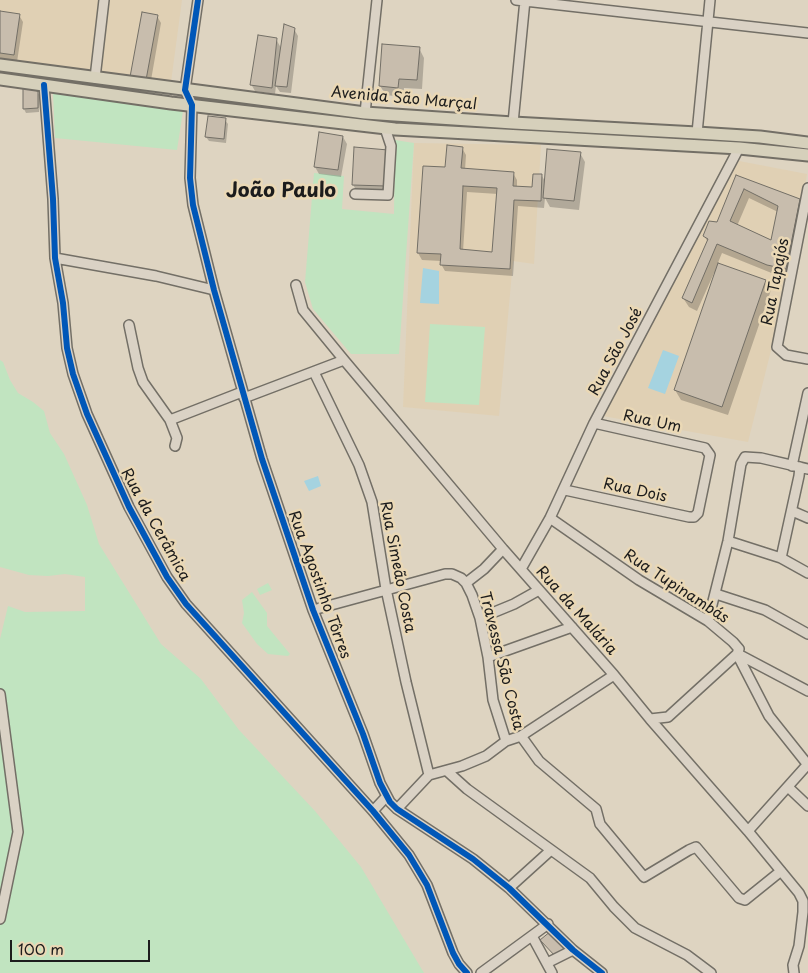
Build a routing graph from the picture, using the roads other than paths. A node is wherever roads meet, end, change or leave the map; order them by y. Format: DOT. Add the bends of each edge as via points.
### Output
graph roads {
  1 [pos="104,0"];
  2 [pos="198,0"];
  3 [pos="377,0"];
  4 [pos="522,0"];
  5 [pos="710,0"];
  6 [pos="708,22"];
  7 [pos="808,33"];
  8 [pos="0,65"];
  9 [pos="95,78"];
  10 [pos="0,79"];
  11 [pos="44,85"];
  12 [pos="185,90"];
  13 [pos="192,105"];
  14 [pos="365,112"];
  15 [pos="513,123"];
  16 [pos="385,128"];
  17 [pos="697,133"];
  18 [pos="808,143"];
  19 [pos="739,148"];
  20 [pos="808,155"];
  21 [pos="808,192"];
  22 [pos="355,194"];
  23 [pos="55,258"];
  24 [pos="296,285"];
  25 [pos="214,290"];
  26 [pos="129,325"];
  27 [pos="808,358"];
  28 [pos="344,360"];
  29 [pos="314,372"];
  30 [pos="808,393"];
  31 [pos="243,395"];
  32 [pos="170,420"];
  33 [pos="594,423"];
  34 [pos="176,446"];
  35 [pos="800,467"];
  36 [pos="564,490"];
  37 [pos="792,511"];
  38 [pos="698,513"];
  39 [pos="550,518"];
  40 [pos="808,518"];
  41 [pos="728,541"];
  42 [pos="503,549"];
  43 [pos="781,558"];
  44 [pos="521,569"];
  45 [pos="808,573"];
  46 [pos="466,583"];
  47 [pos="386,589"];
  48 [pos="539,590"];
  49 [pos="716,594"];
  50 [pos="313,610"];
  51 [pos="480,618"];
  52 [pos="708,621"];
  53 [pos="572,627"];
  54 [pos="808,634"];
  55 [pos="738,654"];
  56 [pos="488,657"];
  57 [pos="614,675"];
  58 [pos="808,691"];
  59 [pos="0,694"];
  60 [pos="650,719"];
  61 [pos="521,736"];
  62 [pos="506,741"];
  63 [pos="808,764"];
  64 [pos="447,771"];
  65 [pos="429,775"];
  66 [pos="788,787"];
  67 [pos="386,797"];
  68 [pos="808,806"];
  69 [pos="397,809"];
  70 [pos="372,811"];
  71 [pos="748,830"];
  72 [pos="551,850"];
  73 [pos="781,870"];
  74 [pos="509,888"];
  75 [pos="0,919"];
  76 [pos="548,924"];
  77 [pos="532,936"];
  78 [pos="573,950"];
  79 [pos="547,963"];
  80 [pos="794,969"];
  81 [pos="467,973"];
  82 [pos="481,973"];
  83 [pos="552,973"];
  84 [pos="602,973"];
  85 [pos="711,973"];
  1 -- 9 [label="street"];
  2 -- 12 [label="street"];
  3 -- 14 [label="street"];
  4 -- 6 [label="street"];
  4 -- 15 [label="street"];
  5 -- 6 [label="street"];
  6 -- 7 [label="street"];
  6 -- 17 [label="street"];
  8 -- 9 [label="main road, Avenida São Marçal"];
  9 -- 12 [label="main road, Avenida São Marçal"];
  10 -- 11 [label="main road, Avenida São Marçal"];
  11 -- 13 [label="main road, Avenida São Marçal"];
  11 -- 23 [label="street, Rua da Cerâmica"];
  12 -- 13 [label="street"];
  12 -- 14 [label="main road, Avenida São Marçal"];
  13 -- 16 [label="main road, Avenida São Marçal"];
  13 -- 25 [label="street, Rua Agostinho Tôrres" via="190,191"];
  14 -- 15 [label="main road, Avenida São Marçal"];
  15 -- 17 [label="main road, Avenida São Marçal"];
  16 -- 19 [label="main road, Avenida São Marçal"];
  16 -- 22 [label="street" via="391,146 388,195"];
  17 -- 18 [label="main road, Avenida São Marçal"];
  19 -- 20 [label="main road, Avenida São Marçal"];
  19 -- 33 [label="street, Rua São José"];
  21 -- 27 [label="street, Rua Tapajós" via="777,347 786,355"];
  23 -- 25 [label="street"];
  23 -- 70 [label="street, Rua da Cerâmica" via="73,374 105,457 154,555 186,604"];
  24 -- 28 [label="street, Rua da Malária" via="303,310"];
  25 -- 31 [label="street, Rua Agostinho Tôrres"];
  26 -- 32 [label="street" via="143,382"];
  28 -- 29 [label="street"];
  28 -- 42 [label="street, Rua da Malária"];
  29 -- 31 [label="street"];
  29 -- 47 [label="street, Rua Simeão Costa" via="367,485"];
  30 -- 35 [label="street"];
  31 -- 32 [label="street"];
  31 -- 50 [label="street, Rua Agostinho Tôrres"];
  32 -- 34 [label="street" via="177,438"];
  33 -- 36 [label="street, Rua São José"];
  33 -- 38 [label="street, Rua Um" via="705,448 710,455"];
  35 -- 37 [label="street"];
  35 -- 41 [label="street" via="745,457 741,464"];
  36 -- 38 [label="street, Rua Dois" via="689,517"];
  36 -- 39 [label="street, Rua São José"];
  37 -- 40 [label="street"];
  37 -- 43 [label="street"];
  39 -- 44 [label="street, Rua São José"];
  39 -- 52 [label="street, Rua Tupinambás" via="639,580"];
  41 -- 43 [label="street"];
  41 -- 49 [label="street"];
  42 -- 44 [label="street, Rua da Malária"];
  42 -- 46 [label="street"];
  43 -- 45 [label="street"];
  44 -- 48 [label="street, Rua da Malária"];
  46 -- 47 [label="street, Travessa São Costa" via="457,576 445,574"];
  46 -- 51 [label="street, Travessa São Costa"];
  47 -- 50 [label="street, Travessa São Costa"];
  47 -- 65 [label="street, Rua Simeão Costa"];
  48 -- 51 [label="street"];
  48 -- 53 [label="street, Rua da Malária"];
  49 -- 52 [label="street"];
  49 -- 54 [label="street" via="765,610"];
  50 -- 67 [label="street, Rua Agostinho Tôrres"];
  51 -- 56 [label="street, Travessa São Costa"];
  52 -- 55 [label="street, Rua Tupinambás" via="736,645"];
  53 -- 56 [label="street"];
  53 -- 57 [label="street, Rua da Malária"];
  55 -- 58 [label="street, Rua Tupinambás"];
  55 -- 60 [label="street" via="668,717"];
  55 -- 63 [label="street" via="769,716"];
  56 -- 62 [label="street, Travessa São Costa" via="494,700"];
  57 -- 60 [label="street, Rua da Malária"];
  57 -- 61 [label="street"];
  59 -- 75 [label="street" via="18,832"];
  60 -- 71 [label="street, Rua da Malária"];
  61 -- 62 [label="street"];
  61 -- 73 [label="street" via="539,761 596,809 600,824 644,877 696,847 739,898 745,900"];
  62 -- 64 [label="street" via="486,756"];
  63 -- 66 [label="street"];
  64 -- 65 [label="street"];
  64 -- 72 [label="street"];
  65 -- 69 [label="street"];
  66 -- 68 [label="street"];
  66 -- 71 [label="street"];
  67 -- 69 [label="street, Rua Agostinho Tôrres"];
  67 -- 70 [label="street"];
  69 -- 74 [label="street, Rua Agostinho Tôrres" via="473,859"];
  70 -- 81 [label="street, Rua da Cerâmica" via="414,862 427,885 453,953"];
  71 -- 73 [label="street, Rua da Malária"];
  72 -- 74 [label="street"];
  72 -- 85 [label="street" via="590,878 635,928 687,955"];
  73 -- 80 [label="street, Rua da Malária" via="803,901"];
  74 -- 76 [label="street, Rua Agostinho Tôrres"];
  76 -- 77 [label="street"];
  76 -- 78 [label="street, Rua Agostinho Tôrres"];
  77 -- 79 [label="street"];
  77 -- 82 [label="street"];
  78 -- 79 [label="street"];
  78 -- 84 [label="street, Rua Agostinho Tôrres"];
  79 -- 83 [label="street"];
}
